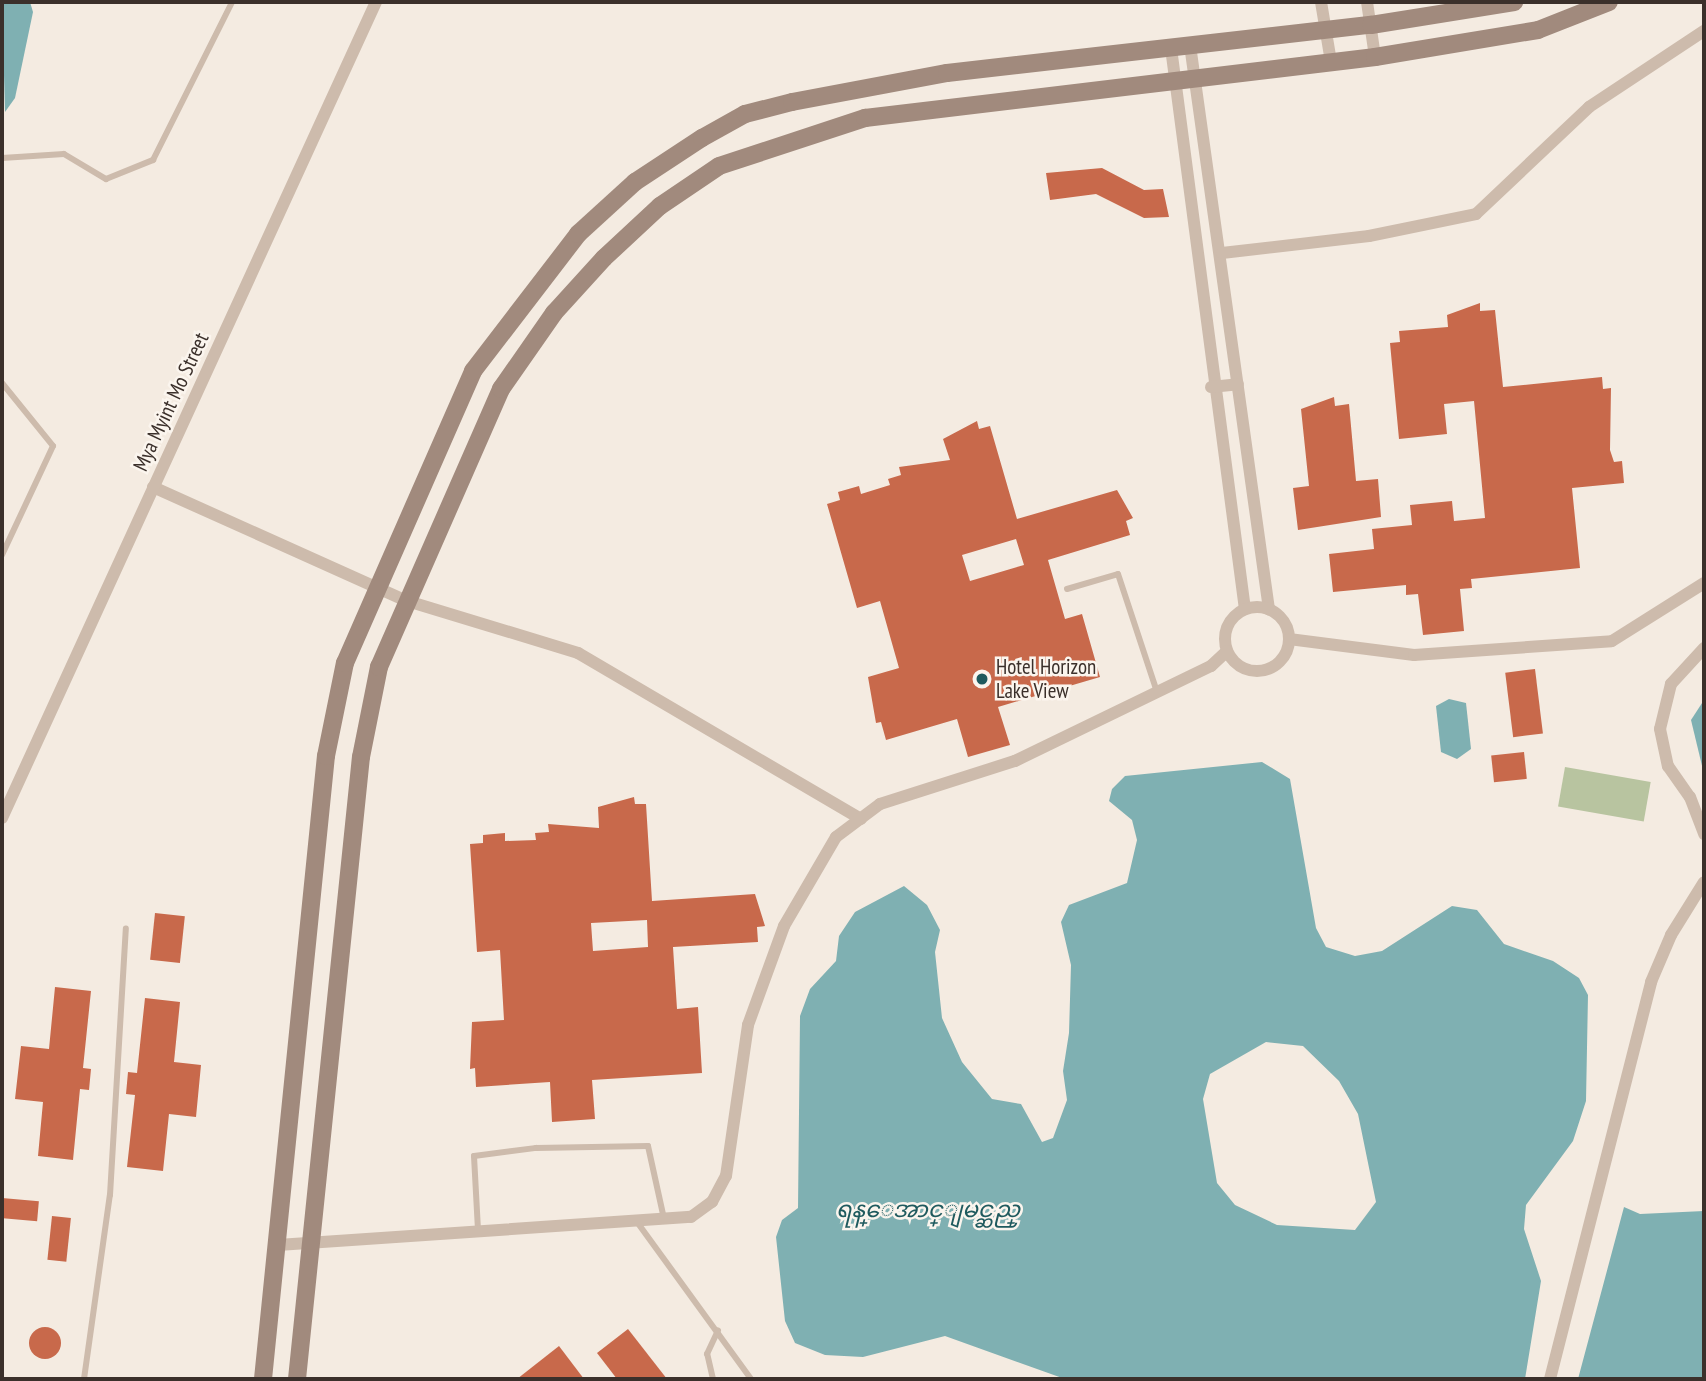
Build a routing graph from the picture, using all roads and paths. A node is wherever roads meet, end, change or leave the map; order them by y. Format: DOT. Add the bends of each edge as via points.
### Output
graph roads {
  1 [pos="232,2"];
  2 [pos="376,2"];
  3 [pos="1321,2"];
  4 [pos="1367,2"];
  5 [pos="1514,2"];
  6 [pos="1609,2"];
  7 [pos="1371,25"];
  8 [pos="1325,30"];
  9 [pos="1704,31"];
  10 [pos="1190,46"];
  11 [pos="1171,48"];
  12 [pos="1375,57"];
  13 [pos="1331,62"];
  14 [pos="1185,79"];
  15 [pos="2,158"];
  16 [pos="1222,253"];
  17 [pos="2,383"];
  18 [pos="1238,384"];
  19 [pos="1211,387"];
  20 [pos="153,487"];
  21 [pos="2,555"];
  22 [pos="1704,583"];
  23 [pos="374,586"];
  24 [pos="1068,589"];
  25 [pos="404,600"];
  26 [pos="1245,609"];
  27 [pos="1269,609"];
  28 [pos="1289,639"];
  29 [pos="1704,648"];
  30 [pos="1227,651"];
  31 [pos="1157,692"];
  32 [pos="2,818"];
  33 [pos="861,819"];
  34 [pos="1704,834"];
  35 [pos="1704,882"];
  36 [pos="126,928"];
  37 [pos="664,1219"];
  38 [pos="636,1221"];
  39 [pos="479,1232"];
  40 [pos="278,1245"];
  41 [pos="310,1245"];
  42 [pos="718,1330"];
  43 [pos="84,1379"];
  44 [pos="263,1379"];
  45 [pos="297,1379"];
  46 [pos="713,1379"];
  47 [pos="751,1379"];
  48 [pos="1549,1379"];
  1 -- 15 [label="lane" via="153,160 106,179 64,154"];
  2 -- 20 [label="street, Mya Myint Mo Street"];
  3 -- 8 [label="street"];
  4 -- 7 [label="street"];
  5 -- 7 [label="main road"];
  6 -- 12 [label="main road" via="1538,30"];
  7 -- 8 [label="main road"];
  7 -- 12 [label="street"];
  8 -- 10 [label="main road"];
  8 -- 13 [label="street"];
  9 -- 16 [label="street" via="1589,107 1476,214 1382,234"];
  10 -- 11 [label="main road"];
  10 -- 14 [label="street"];
  11 -- 14 [label="street"];
  11 -- 23 [label="main road" via="947,73 792,102 745,114 635,182 578,234 473,371"];
  12 -- 13 [label="main road"];
  13 -- 14 [label="main road"];
  14 -- 16 [label="street"];
  14 -- 19 [label="street"];
  14 -- 25 [label="main road" via="865,118 719,166 660,206 554,313 500,389"];
  16 -- 18 [label="street"];
  17 -- 21 [label="lane" via="53,446"];
  18 -- 19 [label="street"];
  18 -- 27 [label="street"];
  19 -- 26 [label="street"];
  20 -- 23 [label="street"];
  20 -- 32 [label="street, Mya Myint Mo Street"];
  22 -- 28 [label="street" via="1612,641 1414,655"];
  23 -- 25 [label="street"];
  23 -- 40 [label="main road" via="345,663 326,756"];
  24 -- 31 [label="lane" via="1118,574"];
  25 -- 33 [label="street" via="578,653"];
  25 -- 41 [label="main road" via="379,667 361,757"];
  26 -- 27 [label="street"];
  26 -- 30 [label="street" via="1227,626"];
  27 -- 28 [label="street"];
  28 -- 30 [label="street" via="1269,669 1244,668"];
  29 -- 34 [label="street" via="1671,684 1660,729 1668,766"];
  30 -- 31 [label="street"];
  31 -- 33 [label="street" via="1015,761 880,804"];
  33 -- 37 [label="street" via="836,837 784,926 748,1025 726,1175 712,1202 691,1217"];
  35 -- 48 [label="street" via="1671,935 1651,982"];
  36 -- 43 [label="lane" via="110,1195"];
  37 -- 38 [label="street"];
  37 -- 39 [label="lane" via="648,1146 536,1148 474,1156"];
  38 -- 39 [label="street"];
  38 -- 42 [label="lane"];
  39 -- 41 [label="street"];
  40 -- 41 [label="street"];
  40 -- 44 [label="main road"];
  41 -- 45 [label="main road"];
  42 -- 46 [label="lane" via="707,1354"];
  42 -- 47 [label="lane"];
}
